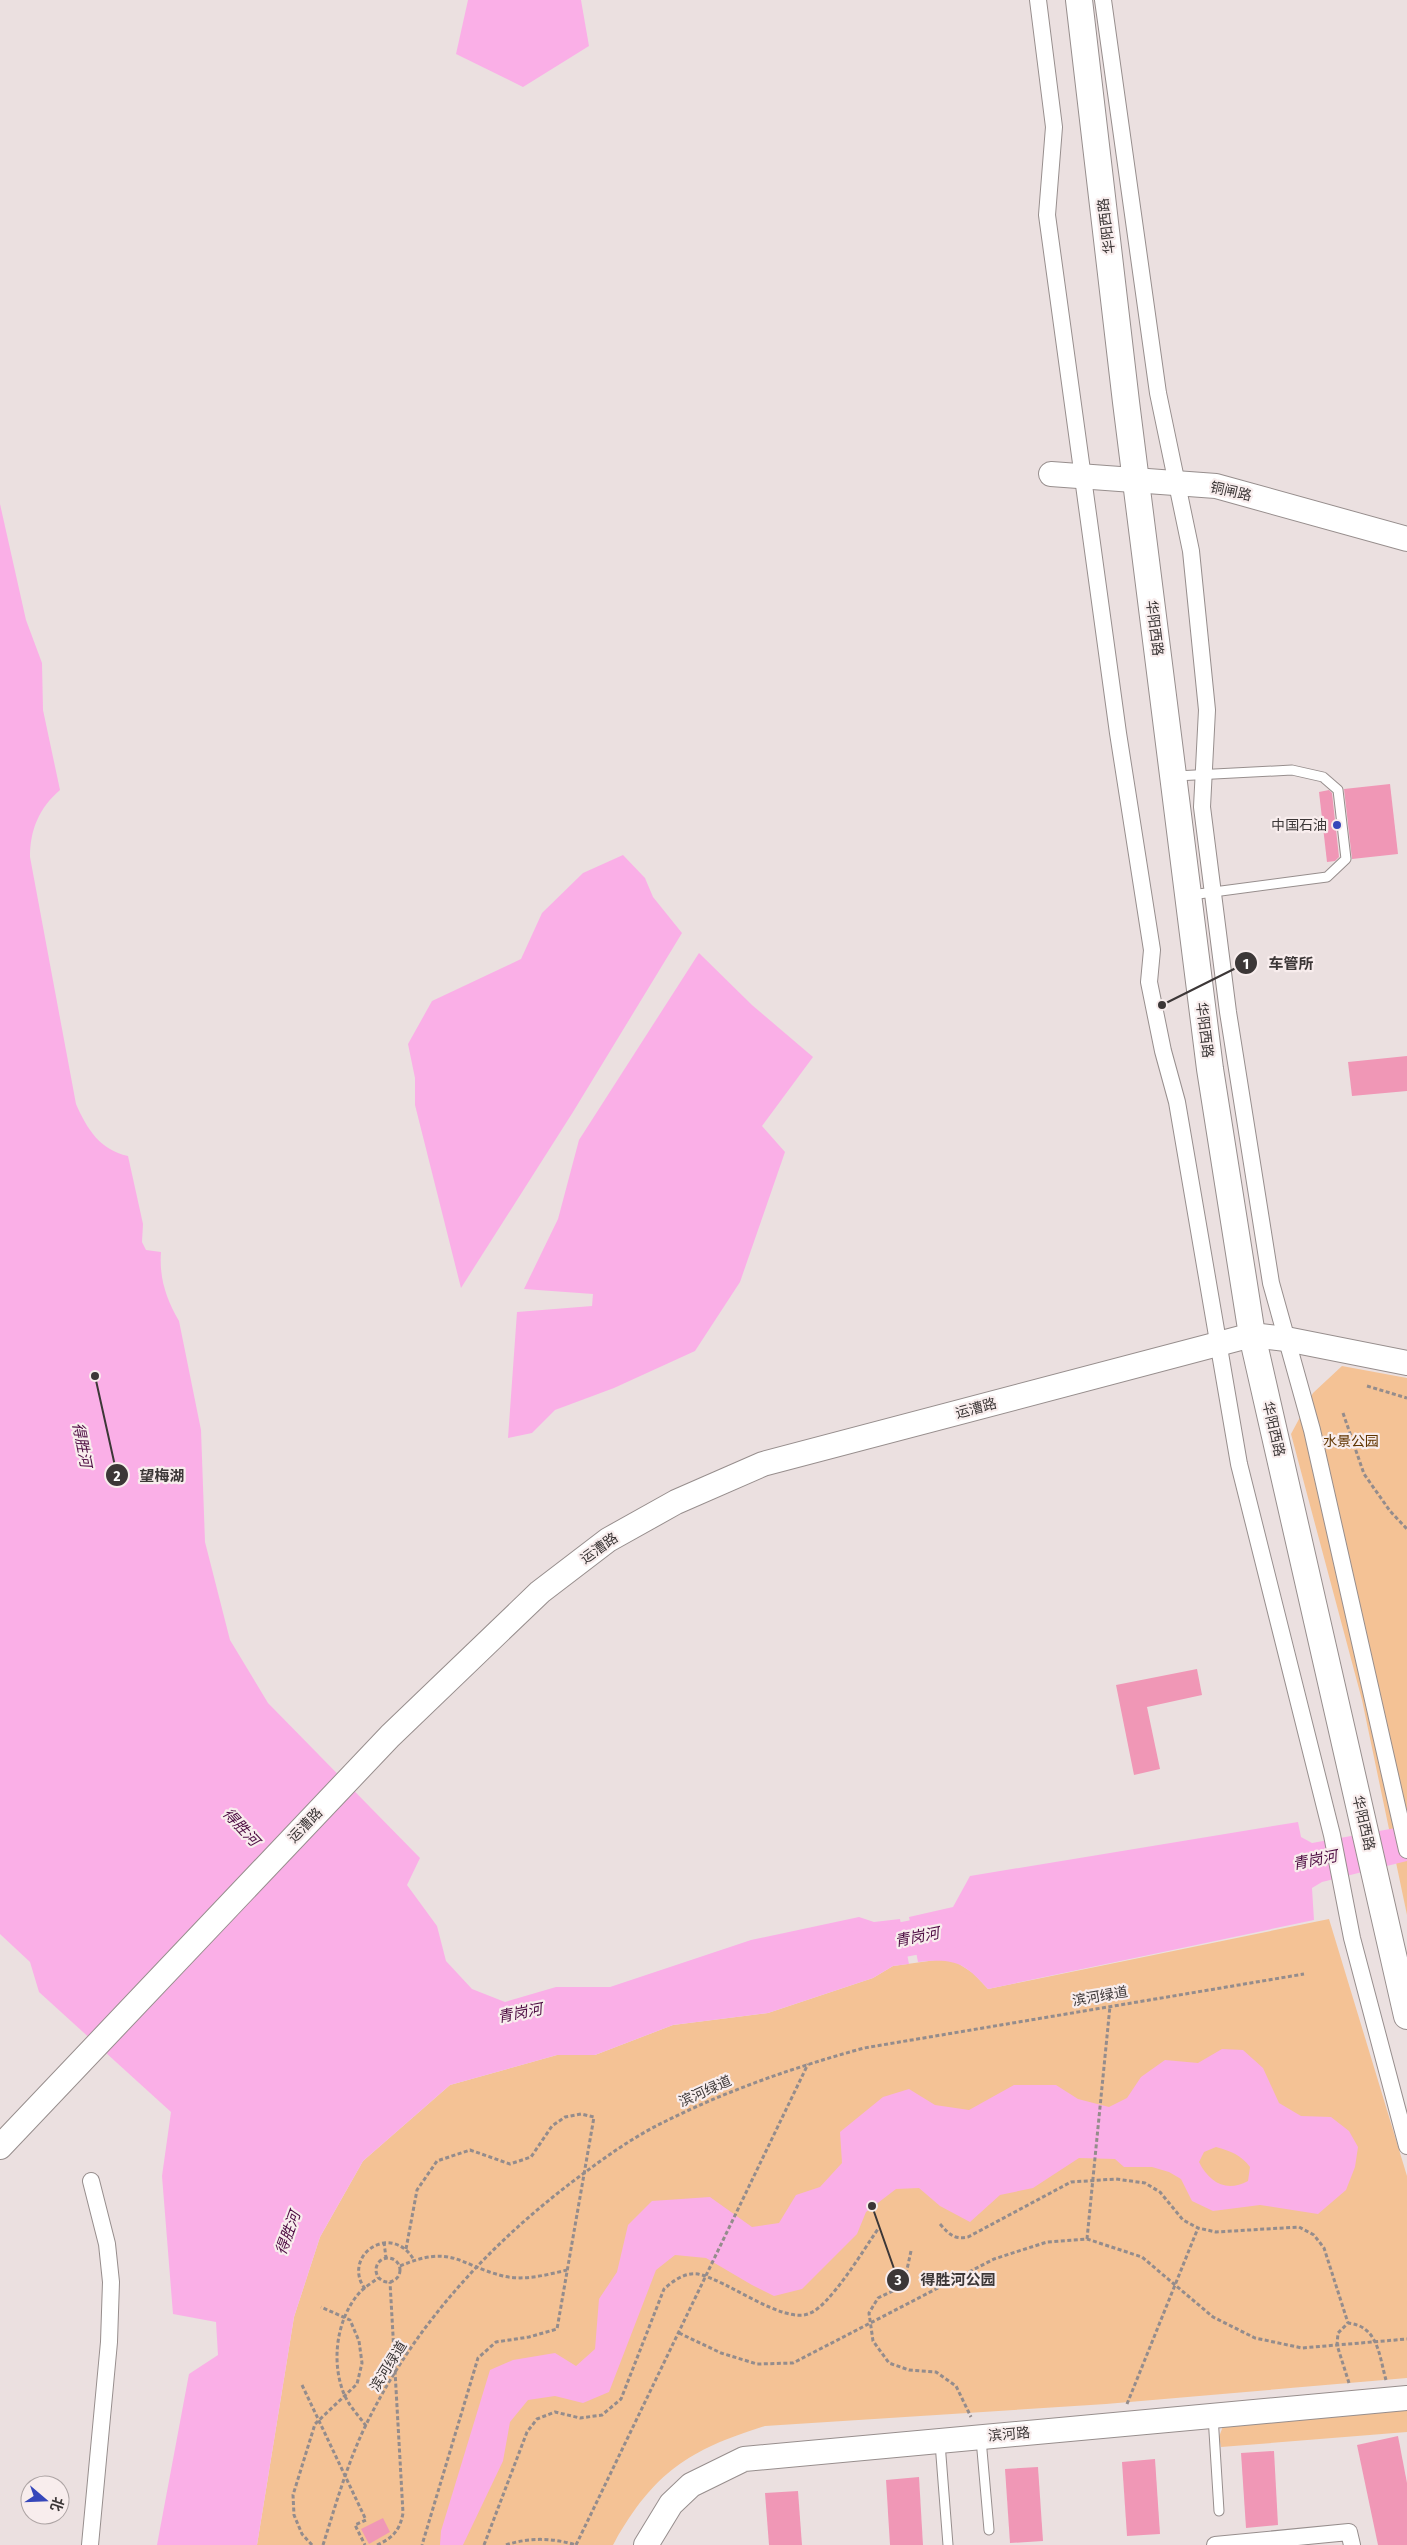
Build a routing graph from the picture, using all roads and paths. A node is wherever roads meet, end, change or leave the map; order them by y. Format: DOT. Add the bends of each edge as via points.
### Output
graph roads {
  1 [pos="1038,0"];
  2 [pos="1079,0"];
  3 [pos="1103,0"];
  4 [pos="1051,474"];
  5 [pos="1082,476"];
  6 [pos="1136,480"];
  7 [pos="1177,483"];
  8 [pos="1407,539"];
  9 [pos="1204,775"];
  10 [pos="1174,776"];
  11 [pos="1201,894"];
  12 [pos="1252,1335"];
  13 [pos="1286,1339"];
  14 [pos="1407,1363"];
  15 [pos="1367,1386"];
  16 [pos="1407,1398"];
  17 [pos="1343,1413"];
  18 [pos="1407,1529"];
  19 [pos="1407,1850"];
  20 [pos="1304,1974"];
  21 [pos="1110,2006"];
  22 [pos="1407,2013"];
  23 [pos="808,2063"];
  24 [pos="1407,2146"];
  25 [pos="0,2147"];
  26 [pos="584,2173"];
  27 [pos="1093,2179"];
  28 [pos="91,2181"];
  29 [pos="940,2224"];
  30 [pos="1198,2228"];
  31 [pos="878,2229"];
  32 [pos="1087,2240"];
  33 [pos="384,2242"];
  34 [pos="406,2249"];
  35 [pos="912,2251"];
  36 [pos="386,2258"];
  37 [pos="414,2260"];
  38 [pos="400,2266"];
  39 [pos="477,2266"];
  40 [pos="567,2270"];
  41 [pos="378,2278"];
  42 [pos="705,2278"];
  43 [pos="390,2282"];
  44 [pos="1175,2285"];
  45 [pos="365,2288"];
  46 [pos="321,2307"];
  47 [pos="345,2318"];
  48 [pos="870,2323"];
  49 [pos="1348,2323"];
  50 [pos="679,2333"];
  51 [pos="1407,2339"];
  52 [pos="1375,2342"];
  53 [pos="1337,2345"];
  54 [pos="394,2374"];
  55 [pos="302,2385"];
  56 [pos="345,2396"];
  57 [pos="1399,2399"];
  58 [pos="1355,2402"];
  59 [pos="1213,2415"];
  60 [pos="319,2420"];
  61 [pos="1119,2424"];
  62 [pos="366,2426"];
  63 [pos="980,2436"];
  64 [pos="939,2440"];
  65 [pos="346,2476"];
  66 [pos="1220,2511"];
  67 [pos="989,2530"];
  68 [pos="90,2545"];
  69 [pos="312,2545"];
  70 [pos="324,2545"];
  71 [pos="366,2545"];
  72 [pos="377,2545"];
  73 [pos="422,2545"];
  74 [pos="484,2545"];
  75 [pos="506,2545"];
  76 [pos="576,2545"];
  77 [pos="646,2545"];
  78 [pos="948,2545"];
  79 [pos="1215,2545"];
  80 [pos="1352,2545"];
  1 -- 5 [label="street" via="1054,127 1046,214"];
  2 -- 6 [label="main road, 华阳西路"];
  3 -- 7 [label="street" via="1151,349"];
  4 -- 5 [label="main road, 铜闸路"];
  5 -- 6 [label="main road, 铜闸路"];
  5 -- 24 [label="street" via="1152,950 1149,982 1162,1051 1177,1102 1239,1464 1332,1835 1352,1938"];
  6 -- 7 [label="main road, 铜闸路"];
  6 -- 10 [label="main road, 华阳西路"];
  7 -- 8 [label="main road, 铜闸路" via="1216,486"];
  7 -- 9 [label="street" via="1191,551 1207,710"];
  9 -- 10 [label="lane"];
  9 -- 11 [label="street"];
  9 -- 11 [label="lane" via="1292,770 1323,777 1338,790 1346,859 1327,877"];
  10 -- 11 [label="main road, 华阳西路"];
  11 -- 12 [label="main road, 华阳西路" via="1210,1069"];
  11 -- 13 [label="street" via="1228,1012 1270,1283"];
  12 -- 13 [label="main road, 运漕路"];
  12 -- 22 [label="main road, 华阳西路"];
  12 -- 25 [label="main road, 运漕路" via="763,1464 676,1502 608,1540 540,1592 390,1736"];
  13 -- 14 [label="main road, 运漕路"];
  13 -- 19 [label="street" via="1312,1430"];
  15 -- 16 [label="path"];
  17 -- 18 [label="path" via="1364,1474"];
  20 -- 21 [label="path, 滨河绿道"];
  21 -- 23 [label="path, 滨河绿道" via="864,2048"];
  21 -- 27 [label="path"];
  23 -- 26 [label="path, 滨河绿道" via="734,2090 663,2122"];
  23 -- 42 [label="path"];
  26 -- 34 [label="path" via="594,2117 581,2114 565,2117 552,2126 531,2157 510,2164 470,2150 437,2161 417,2190"];
  26 -- 39 [label="path, 滨河绿道" via="516,2226"];
  26 -- 40 [label="path"];
  27 -- 29 [label="path" via="1071,2182 968,2237 950,2236"];
  27 -- 30 [label="path" via="1145,2183 1160,2192 1183,2220"];
  27 -- 32 [label="path"];
  28 -- 68 [label="street" via="107,2244 111,2282 109,2342"];
  30 -- 44 [label="path"];
  30 -- 49 [label="path" via="1216,2232 1299,2227 1314,2236 1324,2248"];
  31 -- 42 [label="path" via="826,2303 808,2314 791,2315"];
  32 -- 44 [label="path" via="1142,2256"];
  32 -- 48 [label="path" via="1047,2242 994,2258"];
  33 -- 34 [label="path" via="393,2242"];
  33 -- 36 [label="path"];
  33 -- 45 [label="path" via="375,2245 362,2258 359,2277"];
  34 -- 37 [label="path"];
  35 -- 48 [label="path" via="906,2274 897,2289 878,2298 869,2313"];
  36 -- 38 [label="path" via="395,2260"];
  36 -- 41 [label="path" via="376,2266"];
  37 -- 38 [label="path"];
  37 -- 39 [label="path" via="454,2256"];
  38 -- 43 [label="path" via="400,2274"];
  39 -- 40 [label="path" via="503,2276 534,2278"];
  39 -- 54 [label="path, 滨河绿道" via="433,2316"];
  40 -- 73 [label="path" via="557,2329 496,2342 478,2358"];
  41 -- 43 [label="path"];
  41 -- 45 [label="path"];
  42 -- 50 [label="path"];
  42 -- 74 [label="path" via="697,2274 676,2278 664,2289 621,2398 602,2415 580,2418 555,2412 537,2419 527,2432"];
  43 -- 54 [label="path"];
  44 -- 53 [label="path" via="1213,2317 1255,2338 1302,2348"];
  44 -- 61 [label="path"];
  45 -- 47 [label="path"];
  46 -- 47 [label="path"];
  47 -- 56 [label="path" via="336,2347"];
  47 -- 56 [label="path" via="350,2320 359,2341 362,2363 357,2384"];
  48 -- 50 [label="path" via="793,2363 757,2364 721,2353"];
  48 -- 63 [label="path" via="873,2341 889,2363 909,2370 936,2372 956,2386"];
  49 -- 52 [label="path" via="1361,2324 1370,2331"];
  49 -- 53 [label="path" via="1338,2333"];
  50 -- 76 [label="path"];
  51 -- 52 [label="path"];
  52 -- 53 [label="path"];
  52 -- 57 [label="path"];
  53 -- 58 [label="path"];
  54 -- 62 [label="path, 滨河绿道"];
  54 -- 72 [label="path" via="404,2513 391,2538"];
  55 -- 60 [label="path"];
  56 -- 60 [label="path"];
  56 -- 62 [label="path"];
  57 -- 58 [label="main road, 滨河路"];
  58 -- 59 [label="main road, 滨河路"];
  59 -- 61 [label="main road, 滨河路"];
  59 -- 66 [label="lane"];
  60 -- 65 [label="path"];
  60 -- 69 [label="path" via="293,2495 294,2515 302,2534"];
  61 -- 63 [label="main road, 滨河路"];
  62 -- 65 [label="path, 滨河绿道"];
  63 -- 64 [label="main road, 滨河路"];
  63 -- 67 [label="lane"];
  64 -- 77 [label="main road, 滨河路" via="744,2459 691,2486 671,2504"];
  64 -- 78 [label="lane"];
  65 -- 70 [label="path, 滨河绿道"];
  65 -- 71 [label="path" via="366,2520 355,2525"];
  75 -- 76 [label="path" via="554,2539"];
  79 -- 80 [label="street" via="1349,2532"];
}
